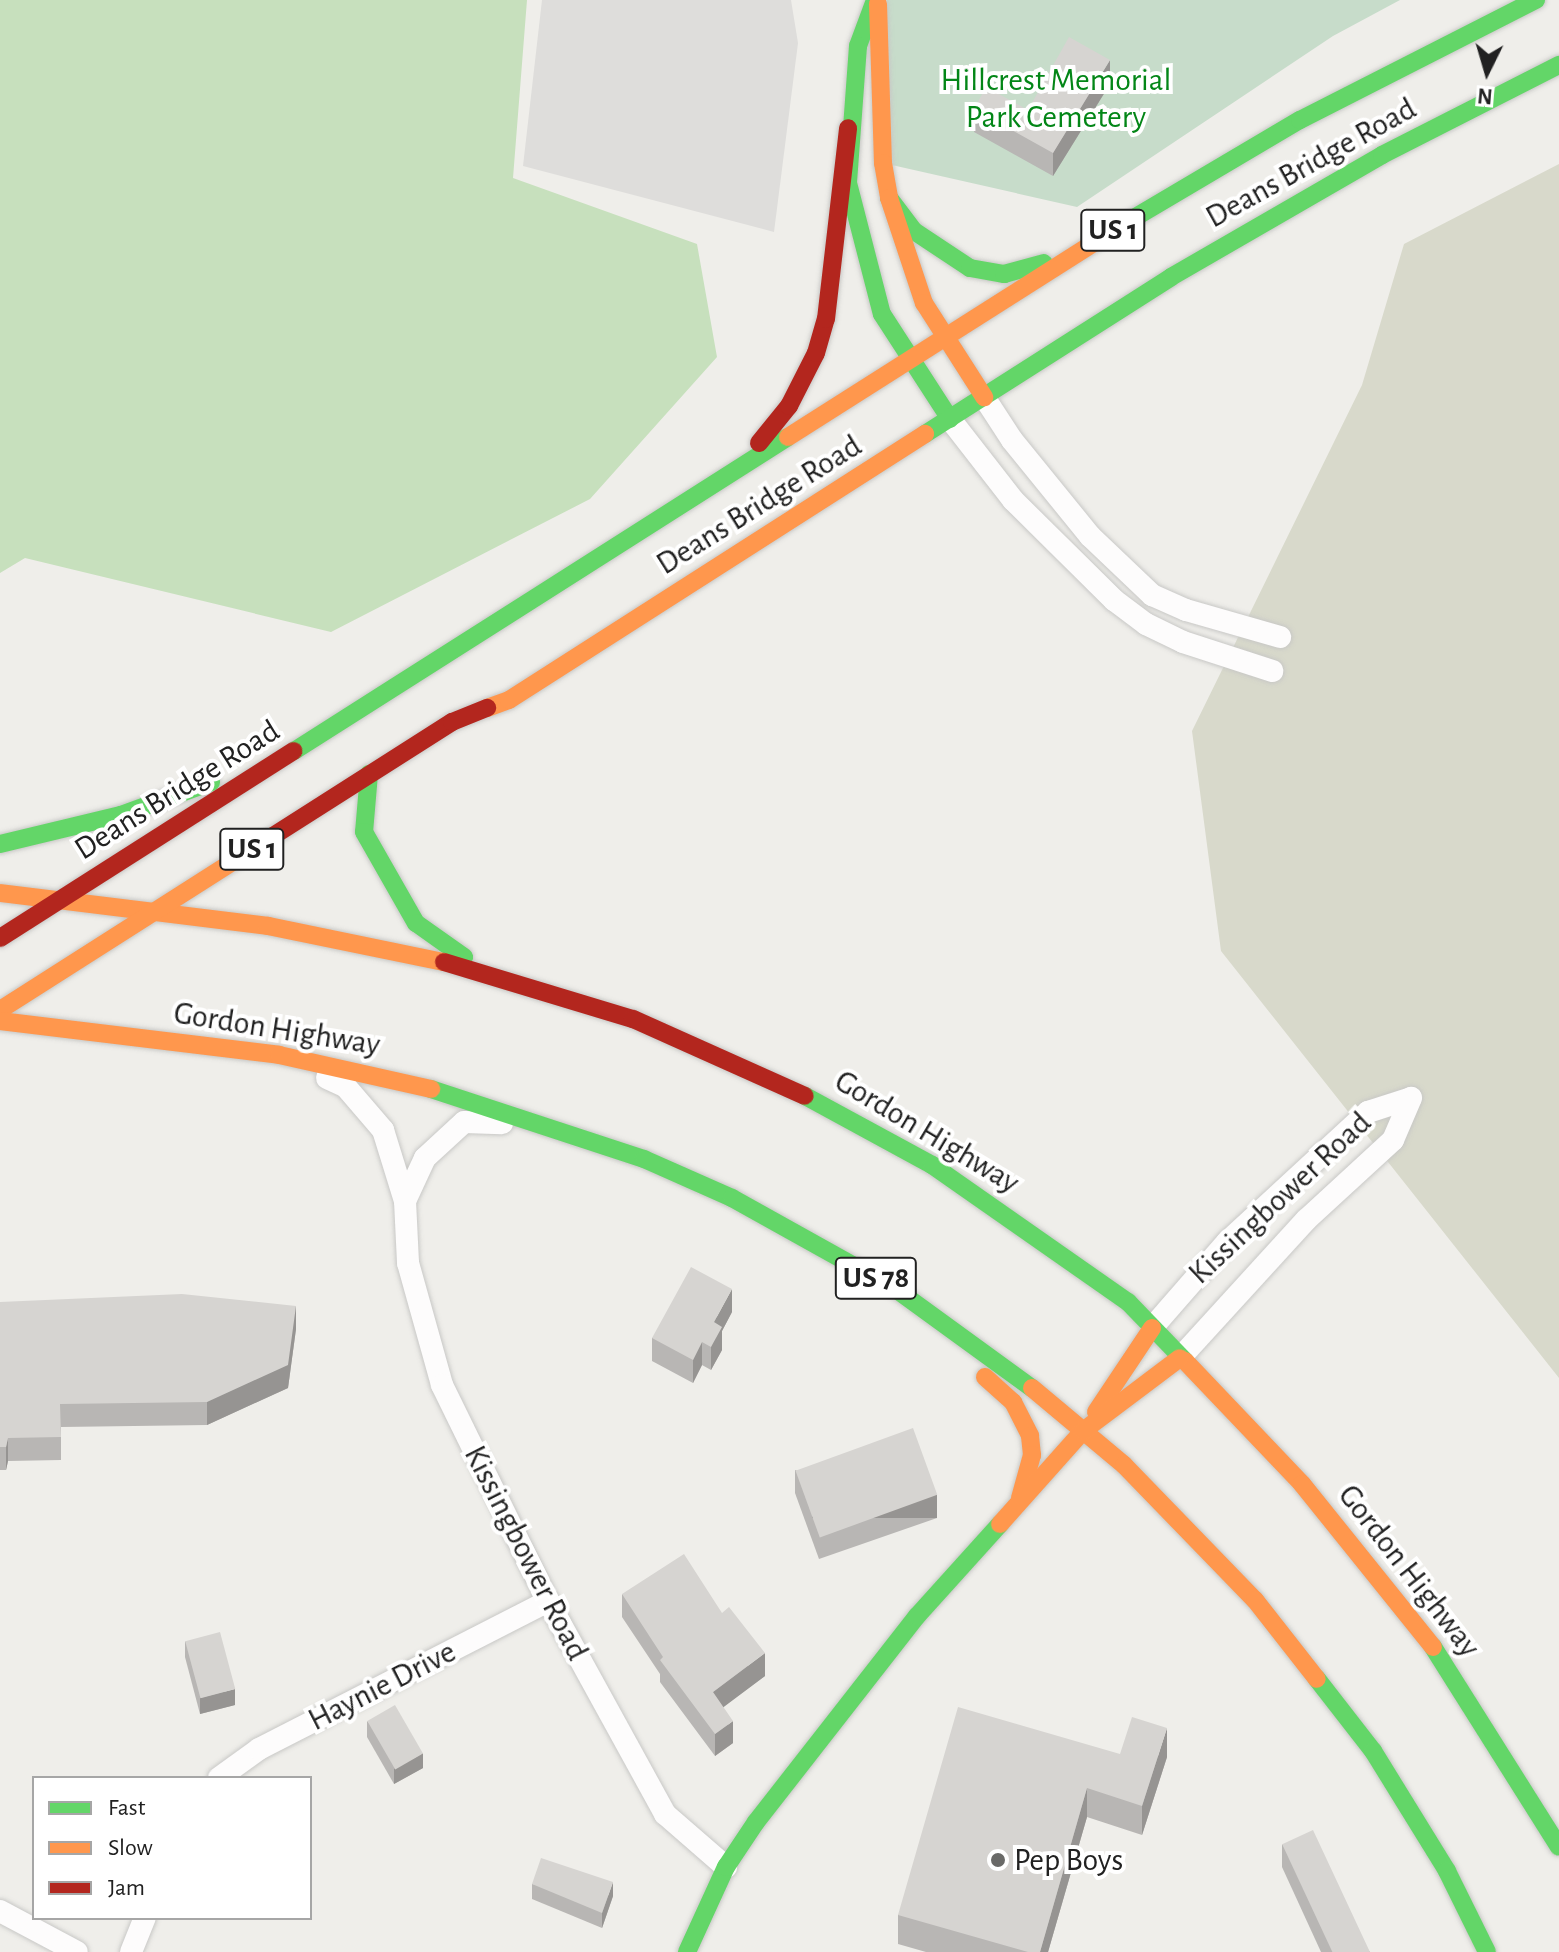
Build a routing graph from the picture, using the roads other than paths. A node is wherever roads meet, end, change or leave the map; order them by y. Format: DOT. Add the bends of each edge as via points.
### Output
graph roads {
  1 [pos="876,0"];
  2 [pos="1536,0"];
  3 [pos="1559,65"];
  4 [pos="848,128"];
  5 [pos="889,198"];
  6 [pos="1096,241"];
  7 [pos="945,336"];
  8 [pos="909,359"];
  9 [pos="984,397"];
  10 [pos="950,419"];
  11 [pos="726,479"];
  12 [pos="1280,637"];
  13 [pos="1272,671"];
  14 [pos="316,739"];
  15 [pos="369,774"];
  16 [pos="0,844"];
  17 [pos="0,893"];
  18 [pos="58,900"];
  19 [pos="153,912"];
  20 [pos="0,938"];
  21 [pos="500,976"];
  22 [pos="0,1010"];
  23 [pos="0,1021"];
  24 [pos="279,1055"];
  25 [pos="556,1126"];
  26 [pos="405,1201"];
  27 [pos="816,1241"];
  28 [pos="1152,1328"];
  29 [pos="1180,1358"];
  30 [pos="1083,1431"];
  31 [pos="1020,1498"];
  32 [pos="548,1601"];
  33 [pos="222,1776"];
  34 [pos="1559,1847"];
  35 [pos="726,1867"];
  36 [pos="0,1911"];
  37 [pos="144,1920"];
  38 [pos="77,1952"];
  39 [pos="131,1952"];
  40 [pos="687,1952"];
  41 [pos="1487,1952"];
  1 -- 4 [label="main road" via="858,46"];
  1 -- 5 [label="main road"];
  2 -- 6 [label="main road, Deans Bridge Road / US 1" via="1300,120"];
  3 -- 9 [label="main road, Deans Bridge Road / US 1" via="1253,229"];
  4 -- 8 [label="main road" via="848,183 869,273 882,314"];
  4 -- 11 [label="main road" via="828,306 816,353 789,406"];
  5 -- 6 [label="main road" via="932,246 989,273 1024,271"];
  5 -- 7 [label="main road" via="924,303"];
  6 -- 7 [label="main road, Deans Bridge Road / US 1"];
  7 -- 8 [label="main road, Deans Bridge Road / US 1"];
  7 -- 9 [label="main road"];
  8 -- 10 [label="main road"];
  8 -- 11 [label="main road, Deans Bridge Road / US 1"];
  9 -- 10 [label="main road, Deans Bridge Road / US 1"];
  9 -- 12 [label="street" via="1090,536 1152,595"];
  10 -- 13 [label="street" via="1013,500 1114,600 1183,642"];
  10 -- 15 [label="main road, Deans Bridge Road / US 1" via="509,700 452,722"];
  11 -- 14 [label="main road, Deans Bridge Road / US 1"];
  14 -- 16 [label="main road, US 1" via="147,806"];
  14 -- 18 [label="main road, Deans Bridge Road"];
  15 -- 19 [label="main road, Deans Bridge Road / US 1"];
  15 -- 21 [label="main road" via="364,832 416,923 441,946"];
  17 -- 18 [label="main road, Gordon Highway"];
  18 -- 19 [label="main road, Gordon Highway"];
  18 -- 20 [label="main road, Deans Bridge Road"];
  19 -- 21 [label="main road, Gordon Highway" via="363,942"];
  19 -- 22 [label="main road, Deans Bridge Road / US 1"];
  21 -- 28 [label="main road, Gordon Highway" via="679,1038 768,1076 891,1141 1050,1243 1128,1302"];
  23 -- 24 [label="main road, Gordon Highway / US 78"];
  24 -- 25 [label="main road, Gordon Highway / US 78" via="431,1087"];
  24 -- 26 [label="street, Kissingbower Road" via="346,1087 365,1109 383,1130"];
  25 -- 26 [label="street, Kissingbower Road" via="464,1122 425,1158"];
  25 -- 27 [label="main road, Gordon Highway / US 78" via="669,1170"];
  26 -- 32 [label="street, Kissingbower Road" via="408,1263 442,1385"];
  27 -- 30 [label="main road, Gordon Highway / US 78" via="975,1343"];
  27 -- 31 [label="main road" via="1013,1402 1030,1436 1032,1455"];
  28 -- 29 [label="main road, Gordon Highway"];
  28 -- 29 [label="street, Kissingbower Road" via="1227,1242 1368,1112 1411,1098 1393,1140 1306,1220"];
  28 -- 30 [label="main road, Kissingbower Road"];
  29 -- 30 [label="main road, Kissingbower Road"];
  29 -- 34 [label="main road, Gordon Highway" via="1302,1484 1397,1597 1504,1751"];
  30 -- 31 [label="main road, Kissingbower Road"];
  30 -- 41 [label="main road, Gordon Highway / US 78" via="1191,1530 1316,1674 1422,1829"];
  31 -- 35 [label="main road, Kissingbower Road" via="917,1616"];
  32 -- 33 [label="street, Haynie Drive" via="259,1749"];
  32 -- 35 [label="street, Kissingbower Road" via="665,1814"];
  35 -- 40 [label="main road, Kissingbower Road"];
  36 -- 38 [label="street"];
  37 -- 39 [label="street"];
}
